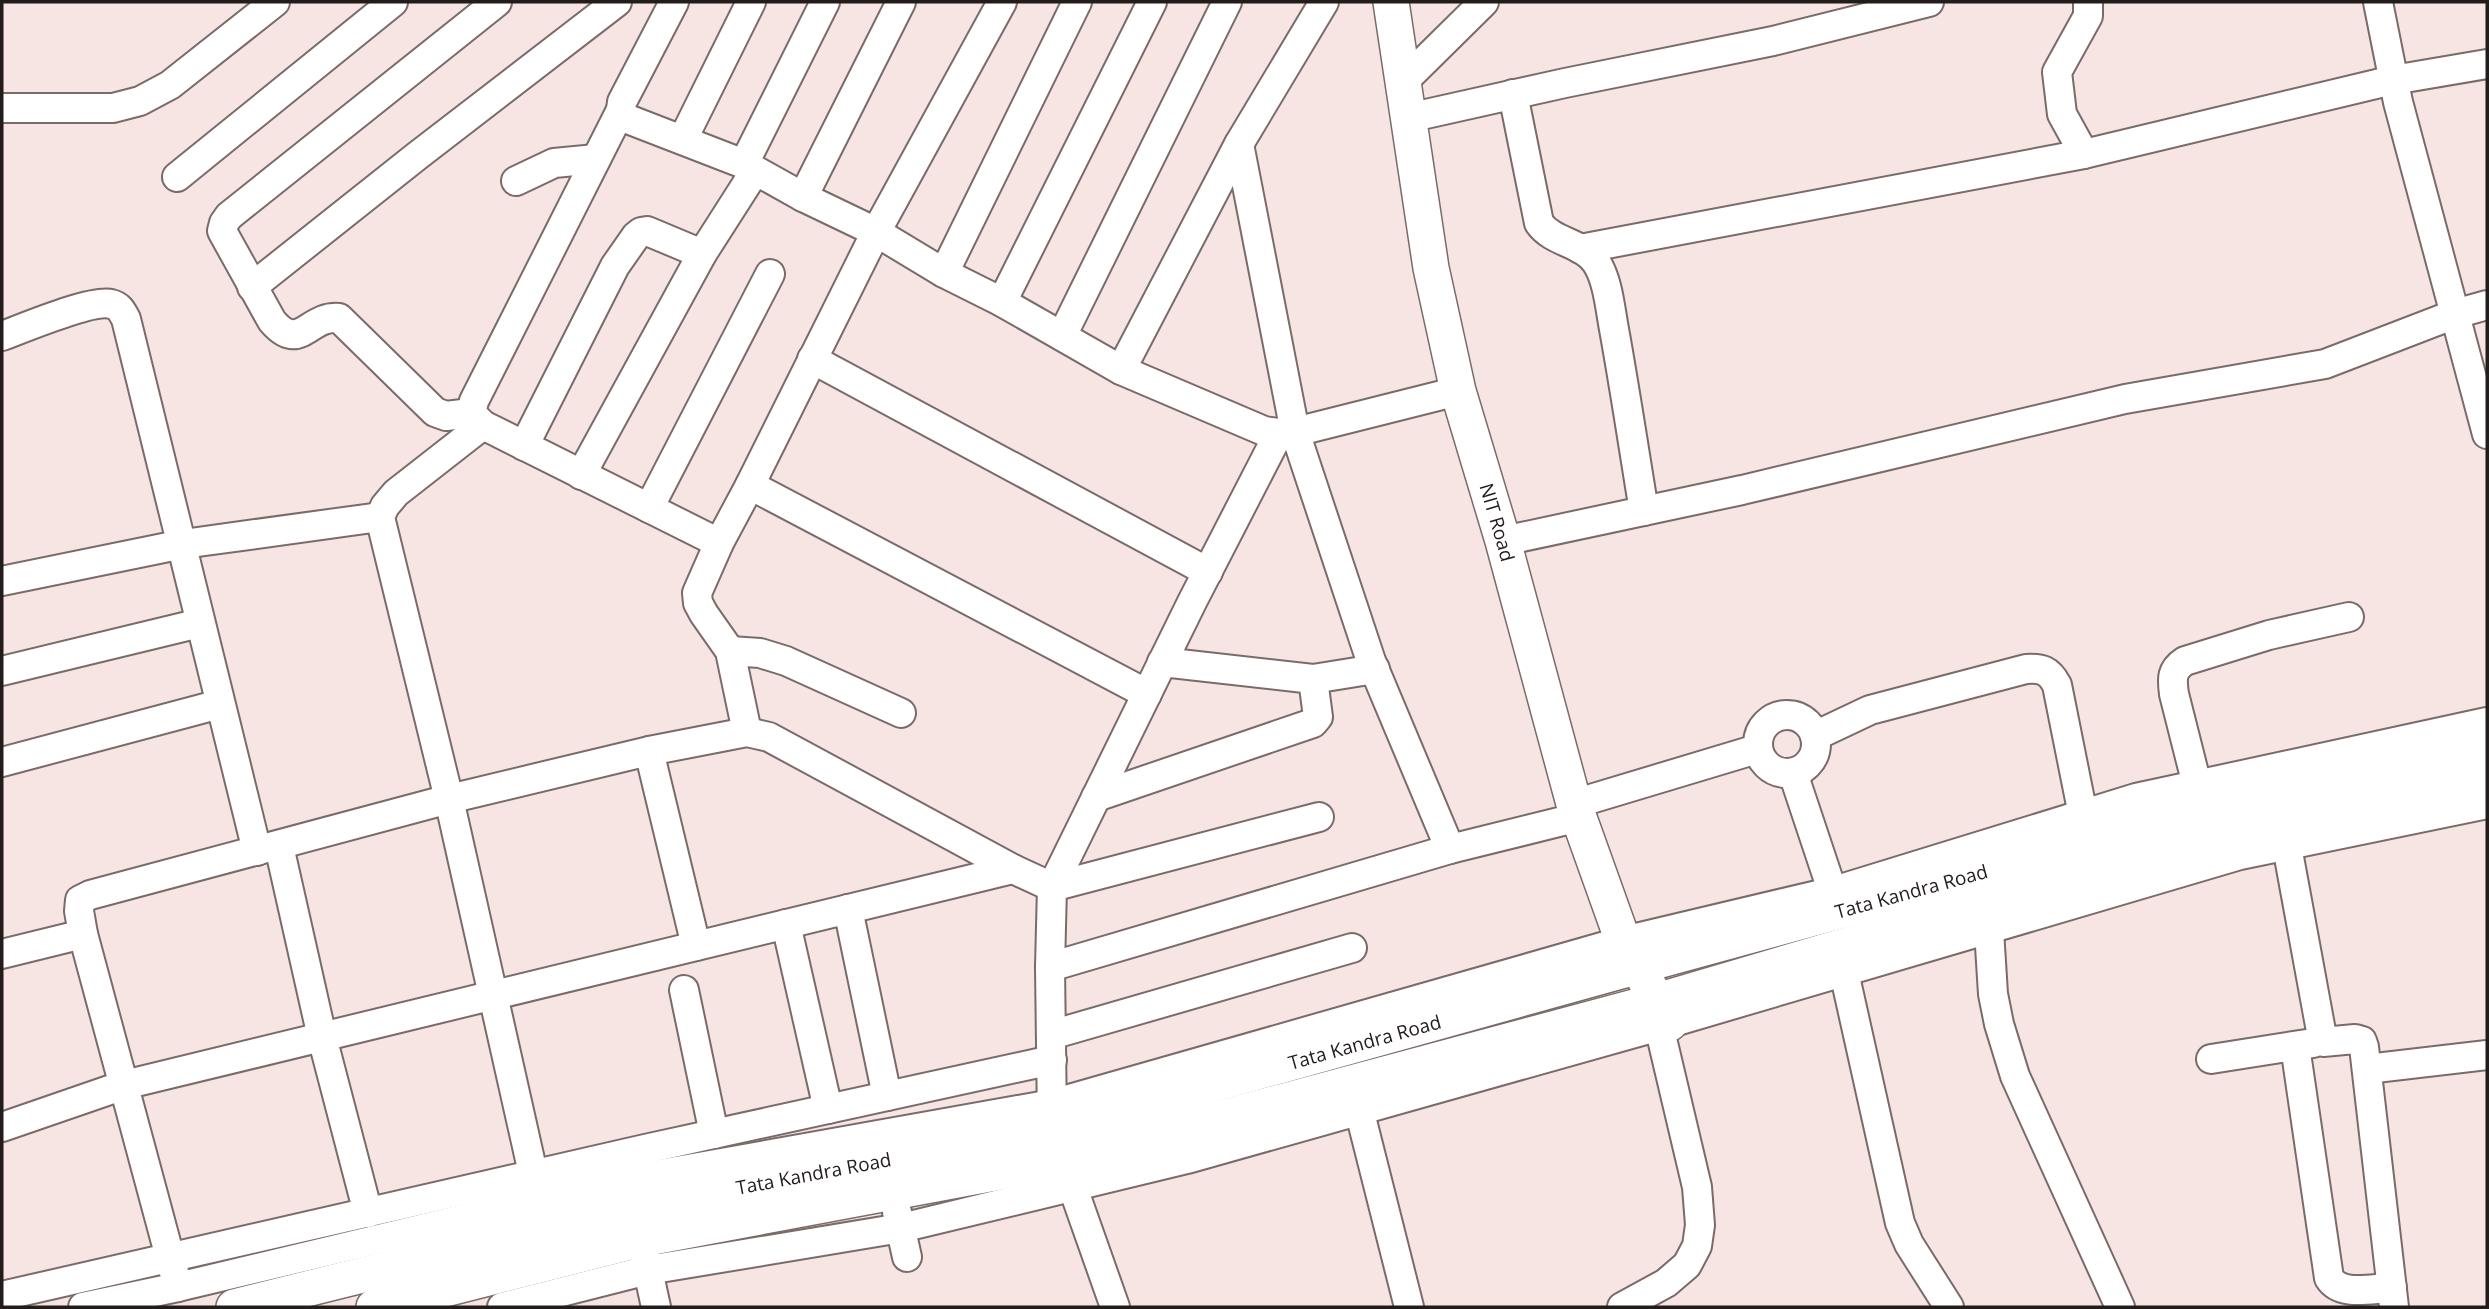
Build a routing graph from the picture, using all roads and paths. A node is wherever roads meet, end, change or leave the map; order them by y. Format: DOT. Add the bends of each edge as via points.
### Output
graph roads {
  1 [pos="393,2"];
  2 [pos="497,2"];
  3 [pos="617,2"];
  4 [pos="751,2"];
  5 [pos="825,2"];
  6 [pos="901,2"];
  7 [pos="1002,2"];
  8 [pos="1077,2"];
  9 [pos="1152,2"];
  10 [pos="1227,2"];
  11 [pos="1324,2"];
  12 [pos="1391,2"];
  13 [pos="1483,2"];
  14 [pos="1929,2"];
  15 [pos="2088,2"];
  16 [pos="2378,2"];
  17 [pos="270,3"];
  18 [pos="667,3"];
  19 [pos="1889,7"];
  20 [pos="2487,64"];
  21 [pos="2393,80"];
  22 [pos="1403,82"];
  23 [pos="1513,94"];
  24 [pos="2,108"];
  25 [pos="621,110"];
  26 [pos="1408,118"];
  27 [pos="683,139"];
  28 [pos="1239,144"];
  29 [pos="2084,154"];
  30 [pos="596,159"];
  31 [pos="750,167"];
  32 [pos="177,177"];
  33 [pos="516,181"];
  34 [pos="803,197"];
  35 [pos="876,232"];
  36 [pos="1580,250"];
  37 [pos="702,254"];
  38 [pos="944,273"];
  39 [pos="770,274"];
  40 [pos="252,287"];
  41 [pos="1002,302"];
  42 [pos="2487,305"];
  43 [pos="2455,314"];
  44 [pos="2,336"];
  45 [pos="1062,336"];
  46 [pos="812,359"];
  47 [pos="1121,370"];
  48 [pos="1458,391"];
  49 [pos="477,419"];
  50 [pos="1287,433"];
  51 [pos="2487,434"];
  52 [pos="524,446"];
  53 [pos="581,475"];
  54 [pos="750,485"];
  55 [pos="649,508"];
  56 [pos="1644,511"];
  57 [pos="380,517"];
  58 [pos="1503,541"];
  59 [pos="719,543"];
  60 [pos="183,544"];
  61 [pos="1208,572"];
  62 [pos="2,581"];
  63 [pos="2349,617"];
  64 [pos="200,623"];
  65 [pos="730,651"];
  66 [pos="1163,662"];
  67 [pos="1375,669"];
  68 [pos="2,671"];
  69 [pos="1313,680"];
  70 [pos="1147,694"];
  71 [pos="220,704"];
  72 [pos="901,713"];
  73 [pos="2487,722"];
  74 [pos="747,732"];
  75 [pos="1815,736"];
  76 [pos="1758,748"];
  77 [pos="649,751"];
  78 [pos="2487,751"];
  79 [pos="2,762"];
  80 [pos="1793,773"];
  81 [pos="2487,779"];
  82 [pos="2197,785"];
  83 [pos="1096,797"];
  84 [pos="449,799"];
  85 [pos="2487,804"];
  86 [pos="1577,811"];
  87 [pos="2083,814"];
  88 [pos="1319,817"];
  89 [pos="2285,833"];
  90 [pos="268,848"];
  91 [pos="1450,849"];
  92 [pos="1013,869"];
  93 [pos="1052,887"];
  94 [pos="1837,901"];
  95 [pos="848,909"];
  96 [pos="786,924"];
  97 [pos="1989,930"];
  98 [pos="83,934"];
  99 [pos="696,946"];
  100 [pos="1352,948"];
  101 [pos="1631,953"];
  102 [pos="2,954"];
  103 [pos="1050,967"];
  104 [pos="1844,972"];
  105 [pos="684,990"];
  106 [pos="492,995"];
  107 [pos="1662,1017"];
  108 [pos="322,1037"];
  109 [pos="2323,1042"];
  110 [pos="2295,1046"];
  111 [pos="1051,1047"];
  112 [pos="2487,1055"];
  113 [pos="2211,1059"];
  114 [pos="2367,1069"];
  115 [pos="124,1085"];
  116 [pos="887,1096"];
  117 [pos="1353,1096"];
  118 [pos="828,1109"];
  119 [pos="2,1127"];
  120 [pos="714,1134"];
  121 [pos="1060,1145"];
  122 [pos="536,1188"];
  123 [pos="892,1193"];
  124 [pos="368,1213"];
  125 [pos="902,1227"];
  126 [pos="645,1255"];
  127 [pos="908,1257"];
  128 [pos="170,1259"];
  129 [pos="178,1287"];
  130 [pos="2,1297"];
  131 [pos="2393,1297"];
  132 [pos="516,1306"];
  133 [pos="83,1307"];
  134 [pos="234,1307"];
  135 [pos="374,1307"];
  136 [pos="656,1307"];
  137 [pos="1115,1307"];
  138 [pos="1409,1307"];
  139 [pos="1622,1307"];
  140 [pos="1949,1307"];
  141 [pos="2120,1307"];
  1 -- 32 [label="street"];
  2 -- 40 [label="street" via="229,216 222,231"];
  3 -- 40 [label="street"];
  4 -- 27 [label="street"];
  5 -- 31 [label="street"];
  6 -- 34 [label="street"];
  7 -- 35 [label="street"];
  8 -- 38 [label="street"];
  9 -- 41 [label="street"];
  10 -- 45 [label="street"];
  11 -- 28 [label="street"];
  12 -- 22 [label="main road, NIT Road"];
  13 -- 22 [label="street"];
  14 -- 19 [label="street"];
  15 -- 29 [label="street" via="2088,16 2057,72 2062,114"];
  16 -- 21 [label="street"];
  17 -- 24 [label="street" via="170,85 140,101 113,107"];
  18 -- 25 [label="street"];
  19 -- 23 [label="street" via="1773,41"];
  20 -- 21 [label="street"];
  21 -- 29 [label="street"];
  21 -- 43 [label="street"];
  22 -- 26 [label="main road, NIT Road"];
  23 -- 26 [label="street"];
  23 -- 36 [label="street" via="1539,223 1546,233"];
  25 -- 27 [label="street" via="625,118"];
  25 -- 30 [label="street"];
  26 -- 48 [label="main road, NIT Road" via="1431,268"];
  27 -- 31 [label="street"];
  28 -- 47 [label="street"];
  28 -- 50 [label="street"];
  29 -- 36 [label="street"];
  30 -- 33 [label="street" via="554,163"];
  30 -- 49 [label="street" via="474,401"];
  31 -- 34 [label="street"];
  31 -- 37 [label="street"];
  34 -- 35 [label="street"];
  35 -- 38 [label="street"];
  35 -- 46 [label="street"];
  36 -- 56 [label="street" via="1597,263 1603,279"];
  37 -- 52 [label="street" via="647,231 636,236 615,266"];
  37 -- 53 [label="street"];
  38 -- 41 [label="street"];
  39 -- 55 [label="street"];
  40 -- 49 [label="street" via="280,331 297,335 321,320 340,318 435,412"];
  41 -- 45 [label="street"];
  42 -- 43 [label="street"];
  43 -- 51 [label="street"];
  43 -- 56 [label="street" via="2325,364 2125,399"];
  44 -- 60 [label="street" via="92,305 110,303 120,308"];
  45 -- 47 [label="street"];
  46 -- 54 [label="street"];
  46 -- 61 [label="street"];
  47 -- 50 [label="street" via="1264,430"];
  48 -- 50 [label="street"];
  48 -- 58 [label="main road, NIT Road"];
  49 -- 52 [label="street"];
  49 -- 57 [label="street" via="396,493"];
  50 -- 61 [label="street"];
  50 -- 67 [label="street"];
  52 -- 53 [label="street"];
  53 -- 55 [label="street"];
  54 -- 59 [label="street"];
  54 -- 70 [label="street"];
  55 -- 59 [label="street"];
  56 -- 58 [label="street"];
  57 -- 60 [label="street"];
  57 -- 84 [label="street"];
  58 -- 86 [label="main road, NIT Road"];
  59 -- 65 [label="street" via="697,593 698,603"];
  60 -- 62 [label="street"];
  60 -- 64 [label="street"];
  61 -- 66 [label="street"];
  63 -- 82 [label="street" via="2269,635 2178,666 2172,680 2174,694"];
  64 -- 68 [label="street"];
  64 -- 71 [label="street"];
  65 -- 72 [label="street" via="786,661"];
  65 -- 74 [label="street"];
  66 -- 69 [label="street"];
  66 -- 70 [label="street"];
  67 -- 69 [label="street"];
  67 -- 91 [label="street"];
  69 -- 83 [label="street" via="1318,717 1313,723"];
  70 -- 83 [label="street"];
  71 -- 79 [label="street"];
  71 -- 90 [label="street"];
  73 -- 82 [label="street"];
  74 -- 77 [label="street"];
  74 -- 92 [label="street" via="769,737"];
  75 -- 76 [label="street" via="1804,720 1785,715 1767,722"];
  75 -- 80 [label="street" via="1815,755"];
  75 -- 87 [label="street" via="1871,710 2040,668 2051,673 2057,684"];
  76 -- 80 [label="street" via="1760,758 1774,771"];
  76 -- 86 [label="street"];
  77 -- 84 [label="street"];
  77 -- 99 [label="street"];
  78 -- 94 [label="main road, Tata Kandra Road" via="2249,799"];
  80 -- 94 [label="street"];
  81 -- 89 [label="main road, Tata Kandra Road"];
  82 -- 87 [label="street"];
  83 -- 93 [label="street"];
  84 -- 90 [label="street"];
  84 -- 106 [label="street"];
  85 -- 89 [label="street"];
  86 -- 91 [label="street"];
  86 -- 101 [label="main road, NIT Road"];
  87 -- 94 [label="street"];
  88 -- 93 [label="street"];
  89 -- 97 [label="street" via="2240,855"];
  89 -- 107 [label="main road, Tata Kandra Road" via="2250,826"];
  89 -- 109 [label="street"];
  90 -- 98 [label="street" via="89,895 80,900"];
  90 -- 108 [label="street"];
  91 -- 103 [label="street"];
  92 -- 93 [label="street"];
  92 -- 95 [label="street"];
  93 -- 103 [label="street"];
  94 -- 101 [label="main road, Tata Kandra Road"];
  95 -- 96 [label="street"];
  95 -- 116 [label="street"];
  96 -- 99 [label="street"];
  96 -- 118 [label="street"];
  97 -- 104 [label="street"];
  97 -- 141 [label="street" via="1993,994 2015,1076"];
  98 -- 102 [label="street"];
  98 -- 115 [label="street"];
  99 -- 106 [label="street"];
  100 -- 111 [label="street"];
  101 -- 107 [label="main road, NIT Road"];
  101 -- 121 [label="main road, Tata Kandra Road"];
  103 -- 111 [label="street"];
  104 -- 107 [label="street"];
  104 -- 140 [label="street" via="1900,1223"];
  105 -- 120 [label="street"];
  106 -- 108 [label="street"];
  106 -- 122 [label="street"];
  107 -- 117 [label="main road, Tata Kandra Road"];
  107 -- 139 [label="street" via="1697,1187 1700,1225 1697,1246 1687,1265 1666,1283"];
  108 -- 115 [label="street"];
  108 -- 124 [label="street"];
  109 -- 110 [label="street"];
  109 -- 114 [label="street" via="2362,1041"];
  110 -- 113 [label="street"];
  110 -- 131 [label="street" via="2329,1278 2343,1289"];
  111 -- 116 [label="street"];
  111 -- 121 [label="street"];
  112 -- 114 [label="street"];
  114 -- 131 [label="street"];
  115 -- 119 [label="street"];
  115 -- 128 [label="street"];
  116 -- 118 [label="street"];
  117 -- 121 [label="main road, Tata Kandra Road" via="1184,1144"];
  117 -- 138 [label="street"];
  118 -- 120 [label="street"];
  120 -- 122 [label="street"];
  121 -- 122 [label="street"];
  121 -- 123 [label="main road, Tata Kandra Road"];
  121 -- 125 [label="street"];
  121 -- 134 [label="main road, Tata Kandra Road" via="639,1206"];
  121 -- 137 [label="street"];
  122 -- 124 [label="street"];
  122 -- 129 [label="street"];
  123 -- 125 [label="street"];
  123 -- 126 [label="main road, Tata Kandra Road"];
  124 -- 128 [label="street"];
  125 -- 126 [label="street"];
  125 -- 127 [label="street"];
  126 -- 132 [label="street"];
  126 -- 135 [label="main road, Tata Kandra Road"];
  126 -- 136 [label="street"];
  128 -- 129 [label="street"];
  128 -- 130 [label="street"];
  129 -- 133 [label="street"];
}
